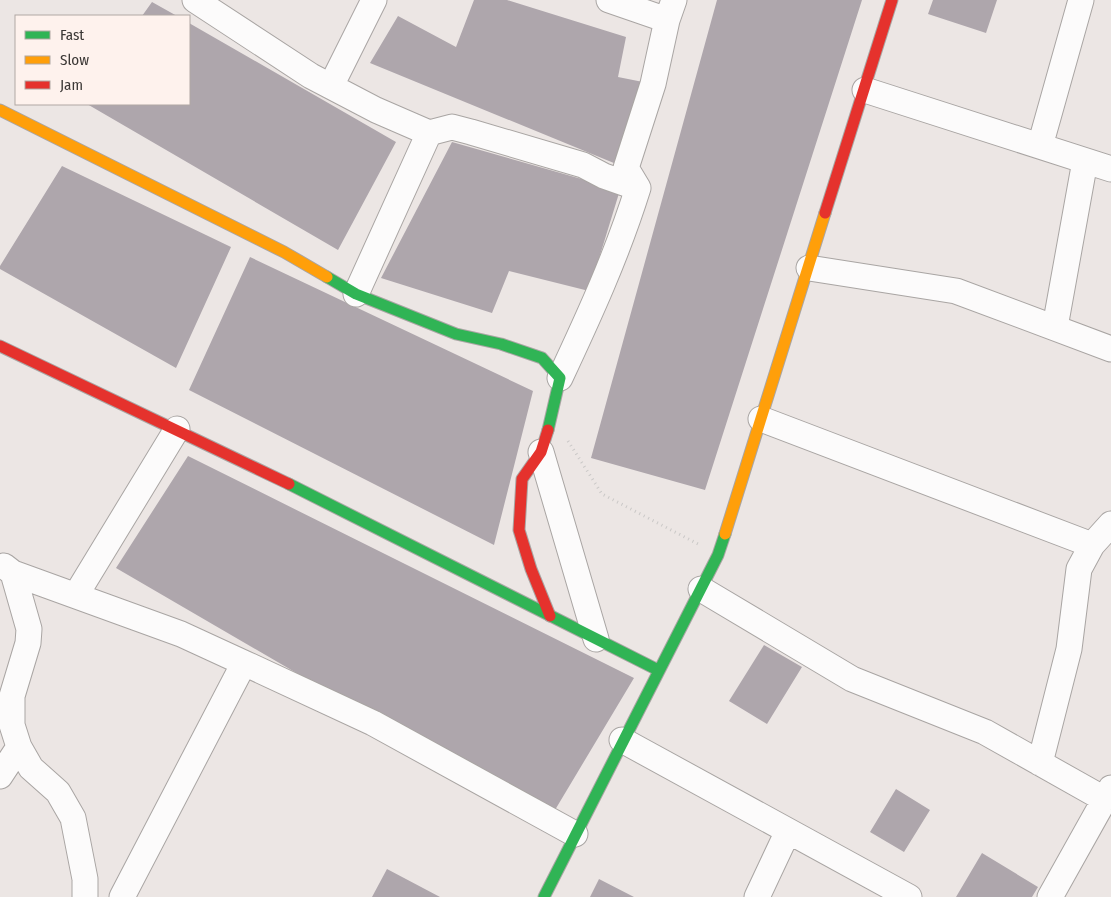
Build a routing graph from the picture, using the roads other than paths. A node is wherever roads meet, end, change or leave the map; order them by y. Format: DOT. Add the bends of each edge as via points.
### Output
graph roads {
  1 [pos="195,0"];
  2 [pos="374,0"];
  3 [pos="609,0"];
  4 [pos="892,0"];
  5 [pos="1081,0"];
  6 [pos="670,10"];
  7 [pos="331,86"];
  8 [pos="865,90"];
  9 [pos="0,110"];
  10 [pos="429,133"];
  11 [pos="1040,146"];
  12 [pos="1085,161"];
  13 [pos="1111,169"];
  14 [pos="638,188"];
  15 [pos="809,268"];
  16 [pos="356,294"];
  17 [pos="1055,327"];
  18 [pos="1111,349"];
  19 [pos="2,350"];
  20 [pos="560,378"];
  21 [pos="761,419"];
  22 [pos="177,429"];
  23 [pos="541,452"];
  24 [pos="1111,524"];
  25 [pos="1092,545"];
  26 [pos="6,568"];
  27 [pos="700,589"];
  28 [pos="76,596"];
  29 [pos="550,616"];
  30 [pos="596,639"];
  31 [pos="244,663"];
  32 [pos="658,670"];
  33 [pos="622,740"];
  34 [pos="12,763"];
  35 [pos="1040,763"];
  36 [pos="1108,794"];
  37 [pos="788,831"];
  38 [pos="575,834"];
  39 [pos="84,897"];
  40 [pos="122,897"];
  41 [pos="544,897"];
  42 [pos="756,897"];
  43 [pos="908,897"];
  44 [pos="1050,897"];
  1 -- 7 [label="street"];
  2 -- 7 [label="street"];
  3 -- 6 [label="street"];
  4 -- 8 [label="street"];
  5 -- 11 [label="street"];
  6 -- 14 [label="street" via="653,84 626,168"];
  7 -- 10 [label="street"];
  8 -- 11 [label="street"];
  8 -- 15 [label="street"];
  9 -- 16 [label="street" via="284,252"];
  10 -- 14 [label="street" via="452,127 471,132 583,165"];
  10 -- 16 [label="street"];
  11 -- 12 [label="street"];
  12 -- 13 [label="street"];
  12 -- 17 [label="street"];
  14 -- 20 [label="street" via="601,292"];
  15 -- 17 [label="street" via="956,291"];
  15 -- 21 [label="street"];
  16 -- 20 [label="street" via="456,334 542,358"];
  17 -- 18 [label="street"];
  19 -- 22 [label="street"];
  20 -- 23 [label="street"];
  21 -- 25 [label="street"];
  21 -- 27 [label="street" via="718,555"];
  22 -- 28 [label="street"];
  22 -- 29 [label="street"];
  23 -- 29 [label="street" via="522,479 519,530"];
  23 -- 30 [label="street"];
  24 -- 25 [label="street"];
  25 -- 35 [label="street" via="1079,570 1069,649"];
  26 -- 28 [label="street"];
  26 -- 34 [label="street" via="29,629 12,696"];
  27 -- 32 [label="street"];
  27 -- 35 [label="street" via="852,679 985,732"];
  28 -- 31 [label="street" via="182,634"];
  29 -- 30 [label="street"];
  30 -- 32 [label="street"];
  31 -- 38 [label="street" via="373,723"];
  31 -- 40 [label="street"];
  32 -- 33 [label="street"];
  33 -- 37 [label="street"];
  33 -- 38 [label="street"];
  34 -- 39 [label="street" via="58,792 73,818 85,879"];
  35 -- 36 [label="street"];
  36 -- 44 [label="street"];
  37 -- 42 [label="street"];
  37 -- 43 [label="street"];
  38 -- 41 [label="street"];
}
